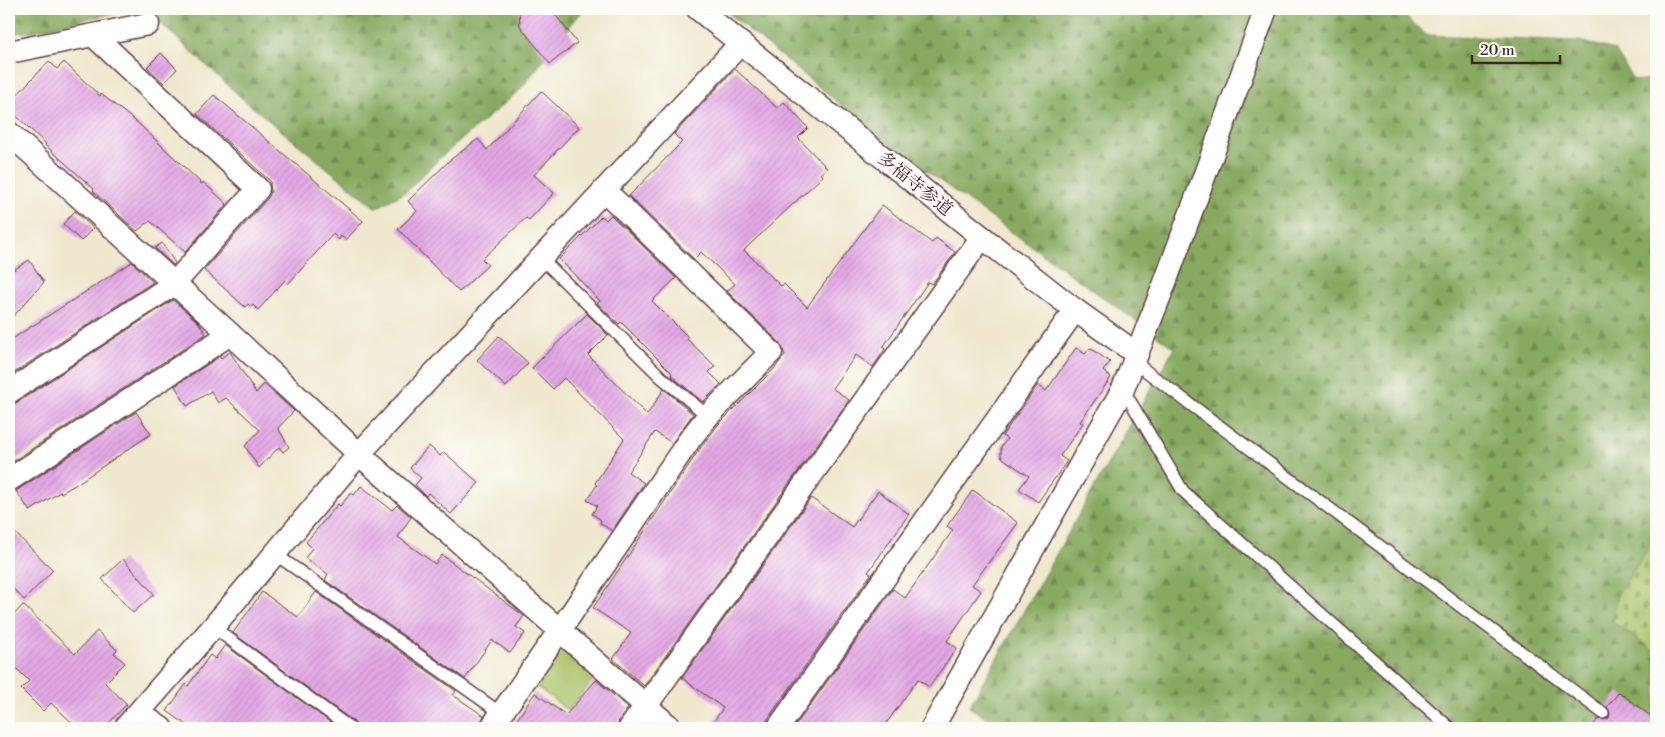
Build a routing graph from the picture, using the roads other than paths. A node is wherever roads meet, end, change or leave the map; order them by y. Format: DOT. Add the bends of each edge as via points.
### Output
graph roads {
  1 [pos="698,9"];
  2 [pos="1266,9"];
  3 [pos="148,24"];
  4 [pos="94,36"];
  5 [pos="740,44"];
  6 [pos="9,52"];
  7 [pos="9,133"];
  8 [pos="604,190"];
  9 [pos="982,237"];
  10 [pos="540,258"];
  11 [pos="174,284"];
  12 [pos="1075,310"];
  13 [pos="230,334"];
  14 [pos="1135,358"];
  15 [pos="1123,389"];
  16 [pos="9,392"];
  17 [pos="708,416"];
  18 [pos="359,454"];
  19 [pos="9,480"];
  20 [pos="275,554"];
  21 [pos="213,627"];
  22 [pos="560,630"];
  23 [pos="646,706"];
  24 [pos="1603,713"];
  25 [pos="132,721"];
  26 [pos="497,721"];
  27 [pos="161,728"];
  28 [pos="350,728"];
  29 [pos="630,728"];
  30 [pos="671,728"];
  31 [pos="778,728"];
  32 [pos="932,728"];
  33 [pos="1450,728"];
  1 -- 5 [label="street, 多福寺参道"];
  2 -- 14 [label="street"];
  3 -- 4 [label="street"];
  4 -- 6 [label="street"];
  4 -- 11 [label="street" via="258,189"];
  5 -- 8 [label="street"];
  5 -- 9 [label="street, 多福寺参道"];
  7 -- 11 [label="street"];
  8 -- 10 [label="street"];
  8 -- 17 [label="street" via="771,352"];
  9 -- 12 [label="street, 多福寺参道"];
  9 -- 23 [label="street"];
  10 -- 17 [label="lane" via="661,377"];
  10 -- 18 [label="street"];
  11 -- 13 [label="street"];
  11 -- 16 [label="street"];
  12 -- 14 [label="street, 多福寺参道"];
  12 -- 31 [label="street"];
  13 -- 18 [label="street"];
  13 -- 19 [label="street"];
  14 -- 15 [label="street"];
  14 -- 24 [label="lane"];
  15 -- 32 [label="street"];
  15 -- 33 [label="lane" via="1183,491"];
  17 -- 22 [label="street"];
  18 -- 20 [label="street"];
  18 -- 22 [label="street"];
  20 -- 21 [label="street"];
  20 -- 26 [label="lane"];
  21 -- 25 [label="street"];
  21 -- 28 [label="lane"];
  22 -- 23 [label="street"];
  22 -- 26 [label="street"];
  23 -- 29 [label="street"];
  23 -- 30 [label="street"];
  25 -- 27 [label="street"];
}
